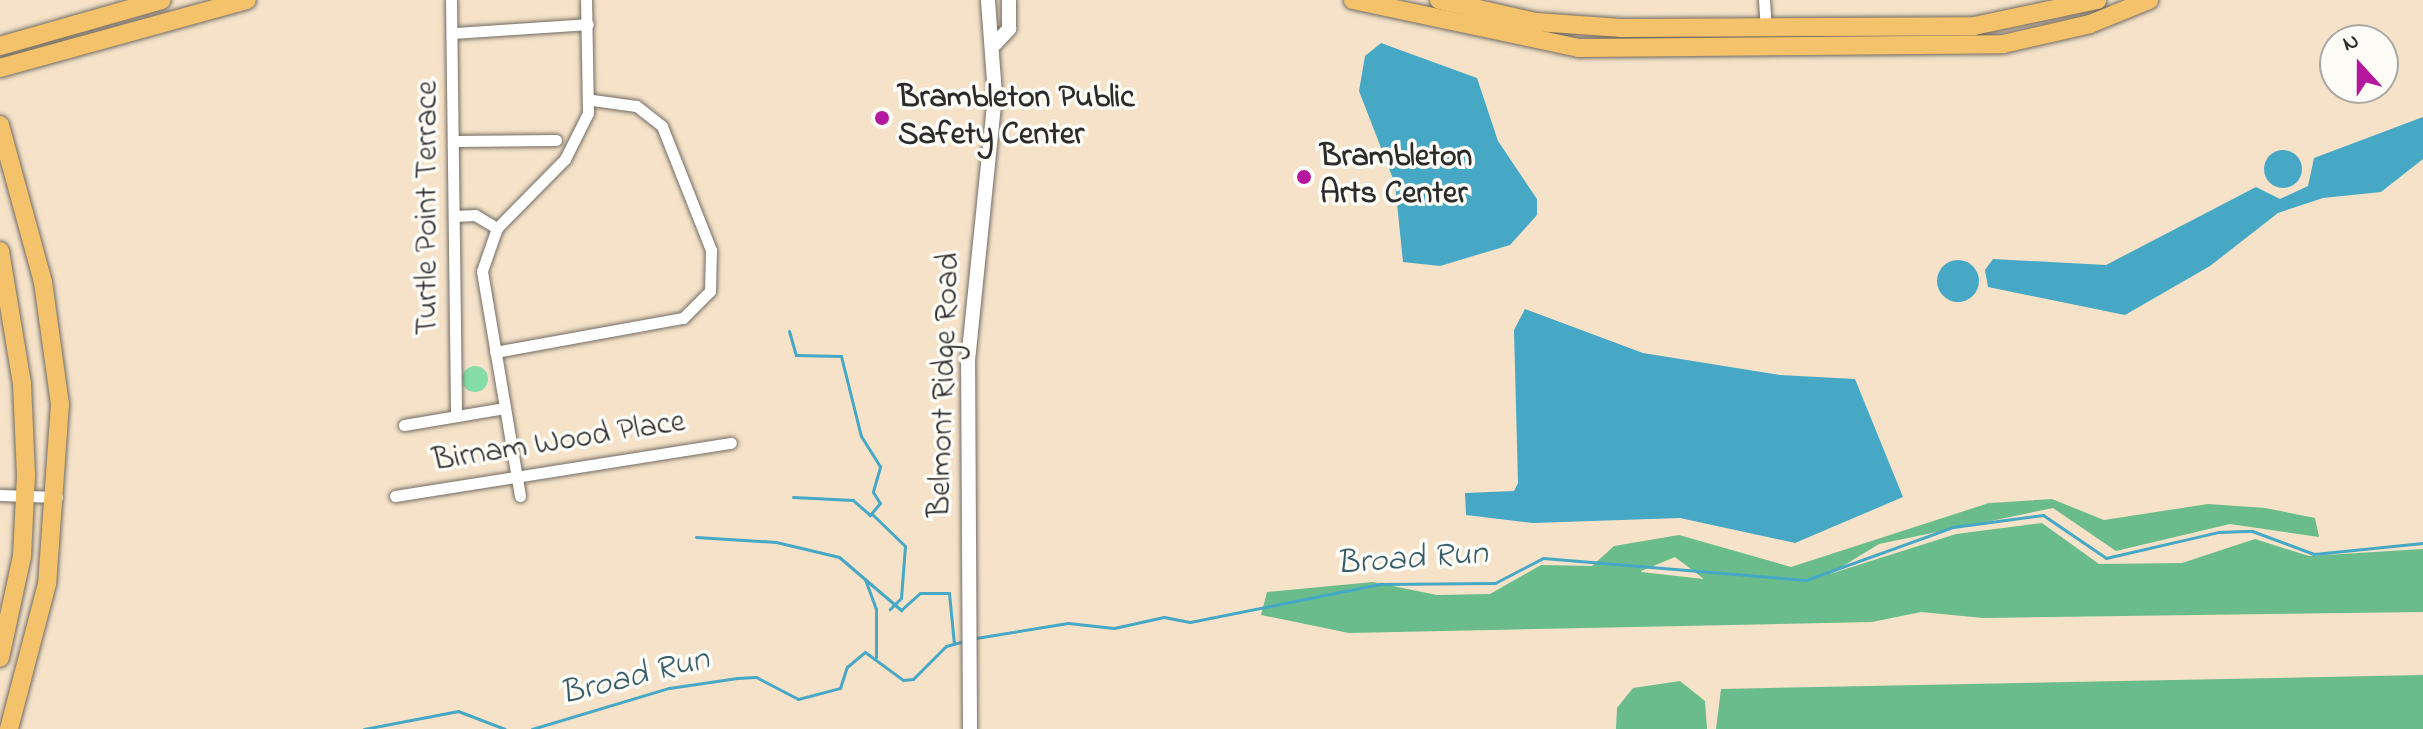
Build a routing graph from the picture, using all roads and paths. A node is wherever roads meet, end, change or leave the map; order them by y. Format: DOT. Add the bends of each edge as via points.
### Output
graph roads {
  1 [pos="162,0"];
  2 [pos="247,0"];
  3 [pos="451,0"];
  4 [pos="586,0"];
  5 [pos="988,0"];
  6 [pos="1009,0"];
  7 [pos="1353,0"];
  8 [pos="1439,0"];
  9 [pos="1764,0"];
  10 [pos="2097,0"];
  11 [pos="2149,0"];
  12 [pos="588,24"];
  13 [pos="1766,27"];
  14 [pos="454,33"];
  15 [pos="995,44"];
  16 [pos="0,46"];
  17 [pos="0,68"];
  18 [pos="592,100"];
  19 [pos="0,125"];
  20 [pos="556,140"];
  21 [pos="455,141"];
  22 [pos="455,216"];
  23 [pos="497,228"];
  24 [pos="1,261"];
  25 [pos="495,352"];
  26 [pos="505,408"];
  27 [pos="456,416"];
  28 [pos="404,425"];
  29 [pos="731,443"];
  30 [pos="516,475"];
  31 [pos="0,495"];
  32 [pos="26,496"];
  33 [pos="395,496"];
  34 [pos="520,496"];
  35 [pos="57,497"];
  36 [pos="0,658"];
  37 [pos="9,729"];
  38 [pos="970,729"];
  1 -- 16 [label="main road"];
  2 -- 17 [label="main road"];
  3 -- 14 [label="street, Turtle Point Terrace"];
  4 -- 12 [label="street"];
  5 -- 15 [label="street, Belmont Ridge Road"];
  6 -- 15 [label="street, Belmont Ridge Road" via="1009,29"];
  7 -- 11 [label="main road" via="1579,48 2003,44 2078,28"];
  8 -- 13 [label="main road" via="1575,27"];
  9 -- 13 [label="street"];
  10 -- 13 [label="main road" via="1974,26"];
  12 -- 14 [label="street"];
  12 -- 18 [label="street"];
  14 -- 21 [label="street, Turtle Point Terrace"];
  15 -- 38 [label="street, Belmont Ridge Road" via="968,346"];
  18 -- 23 [label="street" via="565,159"];
  18 -- 25 [label="street" via="636,106 662,126 711,250 710,291 683,318"];
  19 -- 35 [label="main road" via="53,333"];
  20 -- 21 [label="street"];
  21 -- 22 [label="street, Turtle Point Terrace"];
  22 -- 23 [label="street" via="475,215"];
  22 -- 27 [label="street, Turtle Point Terrace"];
  23 -- 25 [label="street" via="481,286"];
  24 -- 32 [label="main road" via="22,384"];
  25 -- 26 [label="street"];
  26 -- 27 [label="street"];
  26 -- 30 [label="street"];
  27 -- 28 [label="street"];
  29 -- 30 [label="street, Birnam Wood Place"];
  30 -- 33 [label="street, Birnam Wood Place"];
  30 -- 34 [label="street"];
  31 -- 32 [label="street"];
  32 -- 35 [label="street"];
  32 -- 36 [label="main road"];
  35 -- 37 [label="main road" via="41,615"];
}
